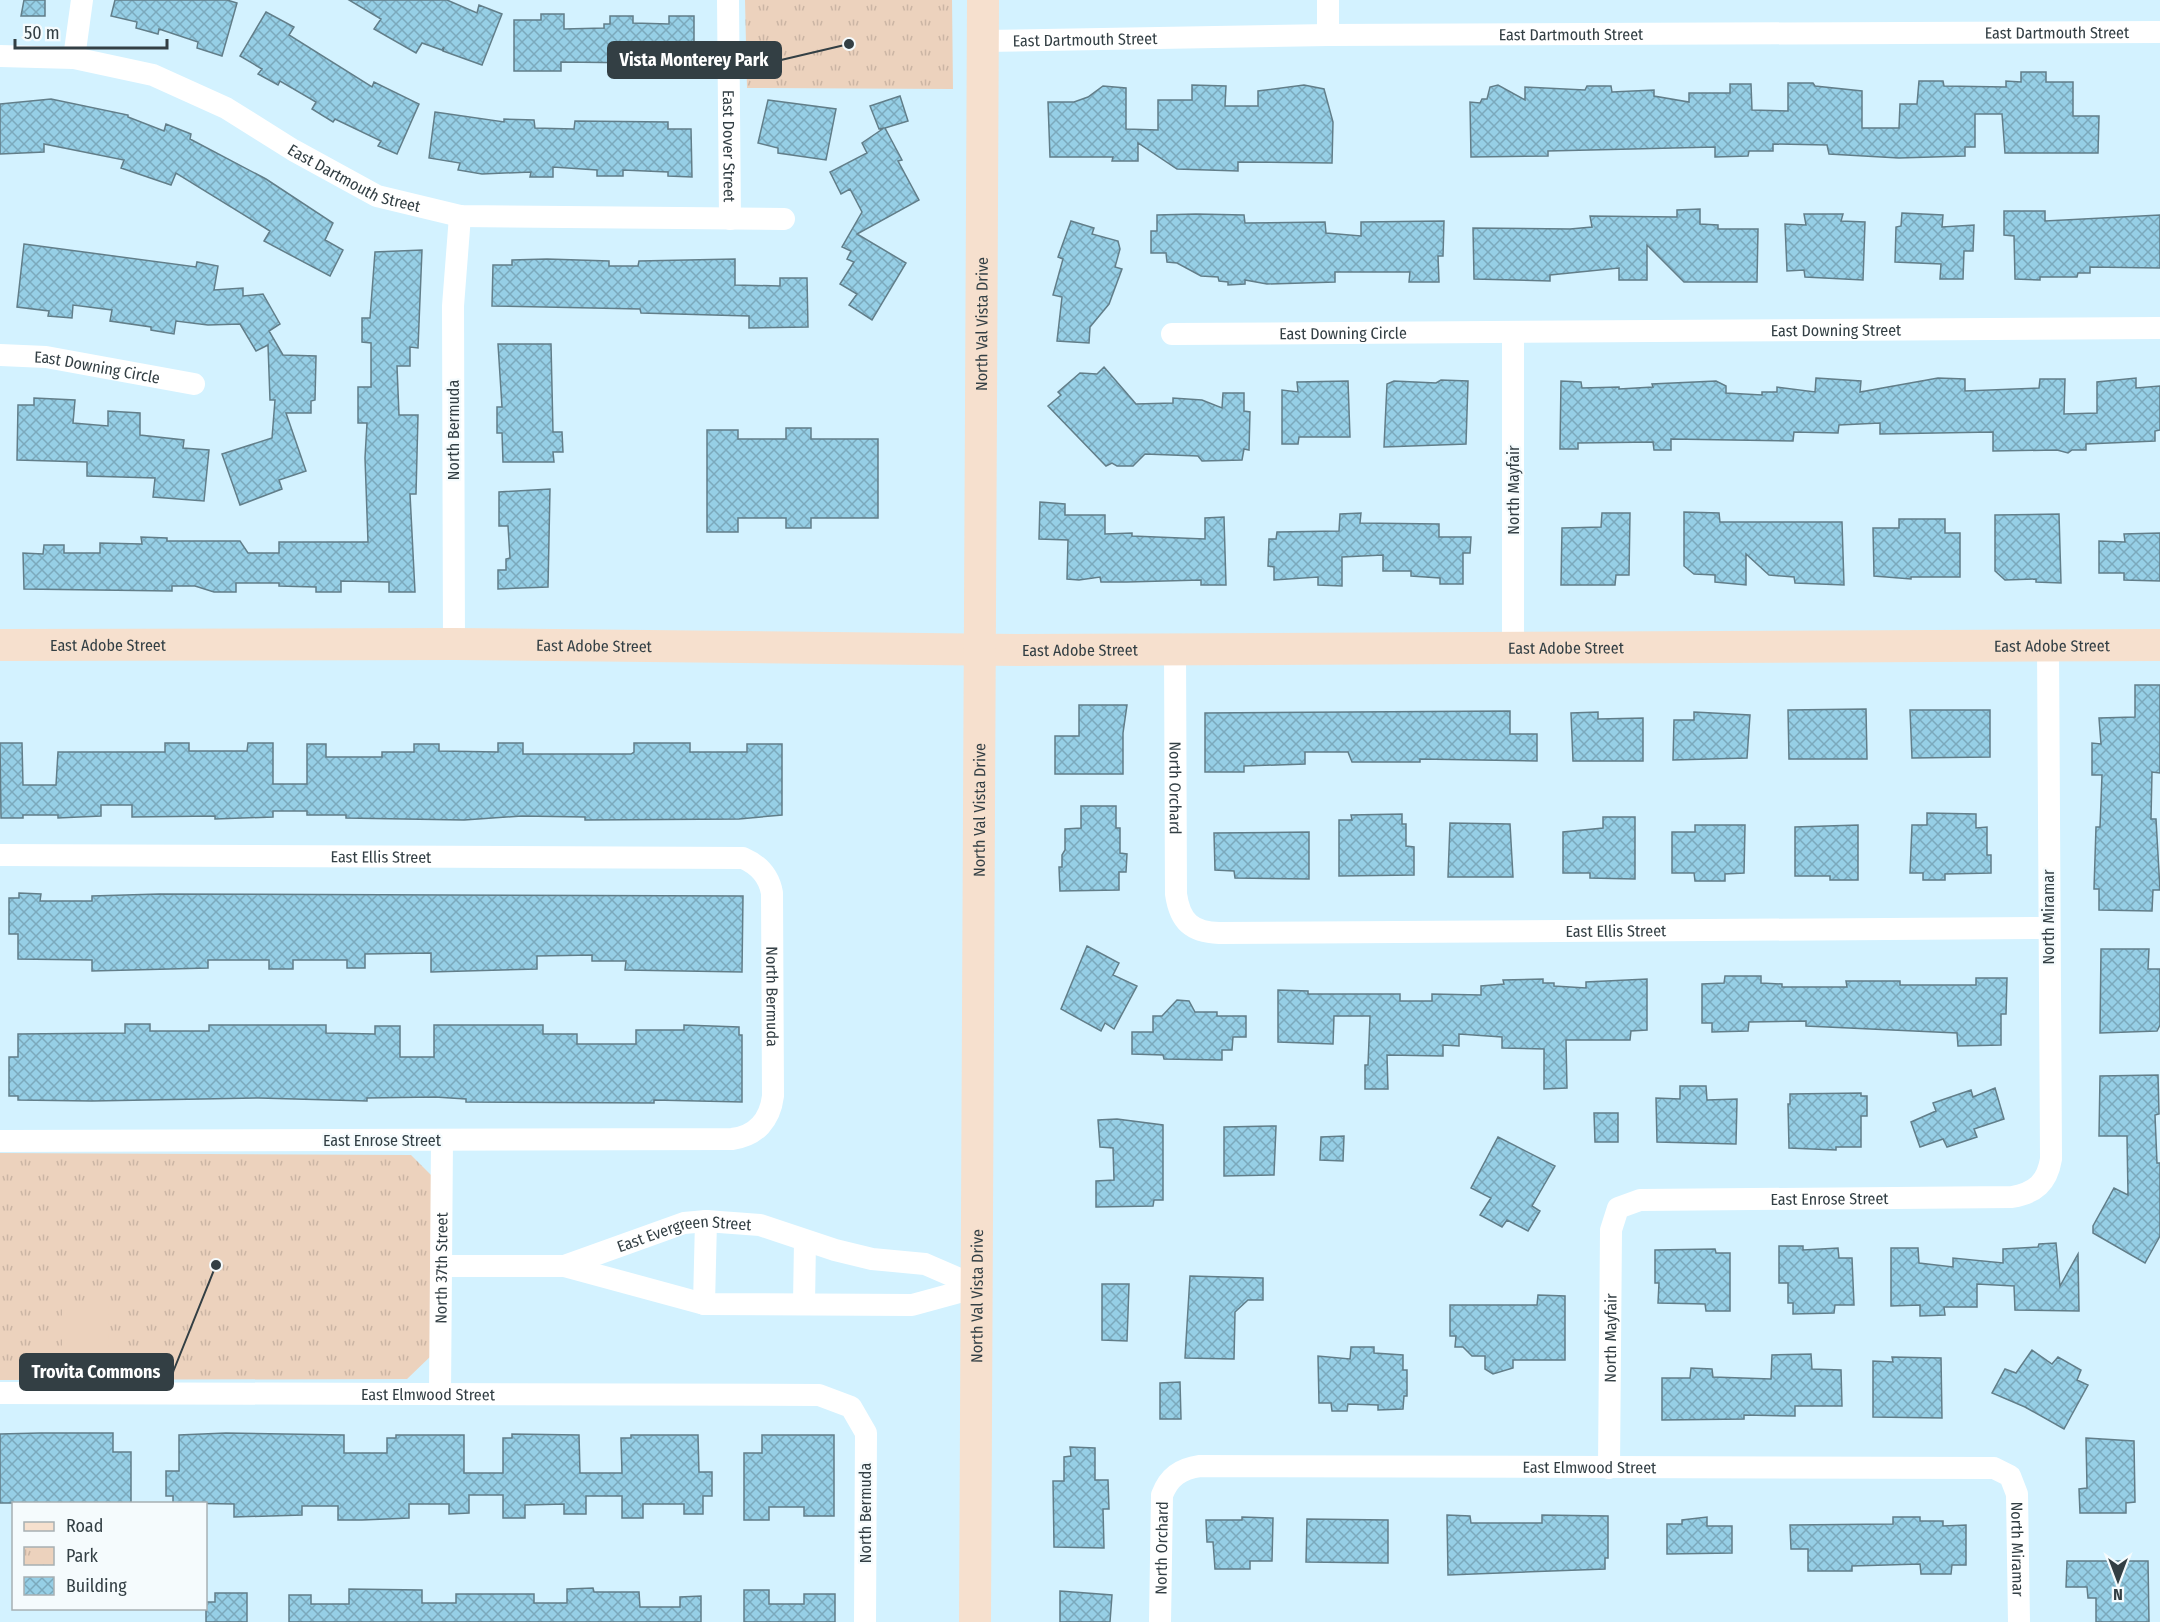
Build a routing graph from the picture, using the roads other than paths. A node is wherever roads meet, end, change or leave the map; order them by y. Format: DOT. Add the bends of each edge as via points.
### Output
graph roads {
  1 [pos="82,0"];
  2 [pos="728,0"];
  3 [pos="983,0"];
  4 [pos="1328,0"];
  5 [pos="2160,32"];
  6 [pos="1328,35"];
  7 [pos="983,41"];
  8 [pos="0,56"];
  9 [pos="74,58"];
  10 [pos="460,216"];
  11 [pos="730,219"];
  12 [pos="784,219"];
  13 [pos="2160,328"];
  14 [pos="1514,332"];
  15 [pos="1172,334"];
  16 [pos="0,355"];
  17 [pos="194,384"];
  18 [pos="454,644"];
  19 [pos="0,645"];
  20 [pos="2048,645"];
  21 [pos="2160,645"];
  22 [pos="1513,648"];
  23 [pos="980,649"];
  24 [pos="1175,650"];
  25 [pos="0,855"];
  26 [pos="759,868"];
  27 [pos="1186,924"];
  28 [pos="2048,928"];
  29 [pos="760,1126"];
  30 [pos="442,1140"];
  31 [pos="0,1141"];
  32 [pos="2040,1186"];
  33 [pos="1618,1208"];
  34 [pos="706,1221"];
  35 [pos="805,1241"];
  36 [pos="441,1266"];
  37 [pos="564,1266"];
  38 [pos="978,1287"];
  39 [pos="704,1305"];
  40 [pos="804,1305"];
  41 [pos="0,1393"];
  42 [pos="440,1394"];
  43 [pos="851,1407"];
  44 [pos="1610,1468"];
  45 [pos="2010,1476"];
  46 [pos="1171,1478"];
  47 [pos="865,1622"];
  48 [pos="975,1622"];
  49 [pos="1160,1622"];
  50 [pos="2019,1622"];
  1 -- 9 [label="street"];
  2 -- 11 [label="street, East Dover Street"];
  3 -- 7 [label="street, North Val Vista Drive"];
  4 -- 6 [label="street"];
  5 -- 6 [label="street, East Dartmouth Street"];
  6 -- 7 [label="street, East Dartmouth Street"];
  7 -- 23 [label="street, North Val Vista Drive"];
  8 -- 9 [label="street, East Dartmouth Street"];
  9 -- 10 [label="street, East Dartmouth Street" via="153,75 226,108 377,196"];
  10 -- 11 [label="street, East Dartmouth Street"];
  10 -- 18 [label="street, North Bermuda" via="453,306"];
  11 -- 12 [label="street, East Dartmouth Street"];
  13 -- 14 [label="street, East Downing Street"];
  14 -- 15 [label="street, East Downing Circle"];
  14 -- 22 [label="street, North Mayfair"];
  16 -- 17 [label="street, East Downing Circle" via="46,357"];
  18 -- 19 [label="street, East Adobe Street"];
  18 -- 23 [label="street, East Adobe Street"];
  20 -- 21 [label="street, East Adobe Street"];
  20 -- 22 [label="street, East Adobe Street"];
  20 -- 28 [label="street, North Miramar"];
  22 -- 24 [label="street, East Adobe Street"];
  23 -- 24 [label="street, East Adobe Street"];
  23 -- 38 [label="street, North Val Vista Drive"];
  24 -- 27 [label="street, North Orchard" via="1176,894"];
  25 -- 26 [label="street, East Ellis Street" via="733,856"];
  26 -- 29 [label="street, North Bermuda" via="770,884 773,1096 770,1112"];
  27 -- 28 [label="street, East Ellis Street" via="1196,930 1219,933"];
  28 -- 32 [label="street, North Miramar" via="2050,1159"];
  29 -- 30 [label="street, East Enrose Street" via="742,1138 732,1139"];
  30 -- 31 [label="street, East Enrose Street"];
  30 -- 36 [label="street, North 37th Street"];
  32 -- 33 [label="street, East Enrose Street" via="2012,1197 1640,1200"];
  33 -- 44 [label="street, North Mayfair" via="1611,1230"];
  34 -- 35 [label="street, East Evergreen Street" via="760,1225"];
  34 -- 37 [label="street, East Evergreen Street" via="684,1223"];
  34 -- 39 [label="street"];
  35 -- 38 [label="street, East Evergreen Street" via="872,1259 925,1264"];
  35 -- 40 [label="street"];
  36 -- 37 [label="street, East Evergreen Street"];
  36 -- 42 [label="street, North 37th Street"];
  37 -- 39 [label="street, East Evergreen Street"];
  38 -- 40 [label="street, East Evergreen Street" via="912,1305"];
  38 -- 48 [label="street, North Val Vista Drive"];
  39 -- 40 [label="street, East Evergreen Street"];
  41 -- 42 [label="street, East Elmwood Street"];
  42 -- 43 [label="street, East Elmwood Street" via="819,1395"];
  43 -- 47 [label="street, North Bermuda" via="866,1432"];
  44 -- 45 [label="street, East Elmwood Street" via="1984,1466"];
  44 -- 46 [label="street, East Elmwood Street" via="1200,1466"];
  45 -- 50 [label="street, North Miramar" via="2018,1504"];
  46 -- 49 [label="street, North Orchard" via="1161,1506"];
}
